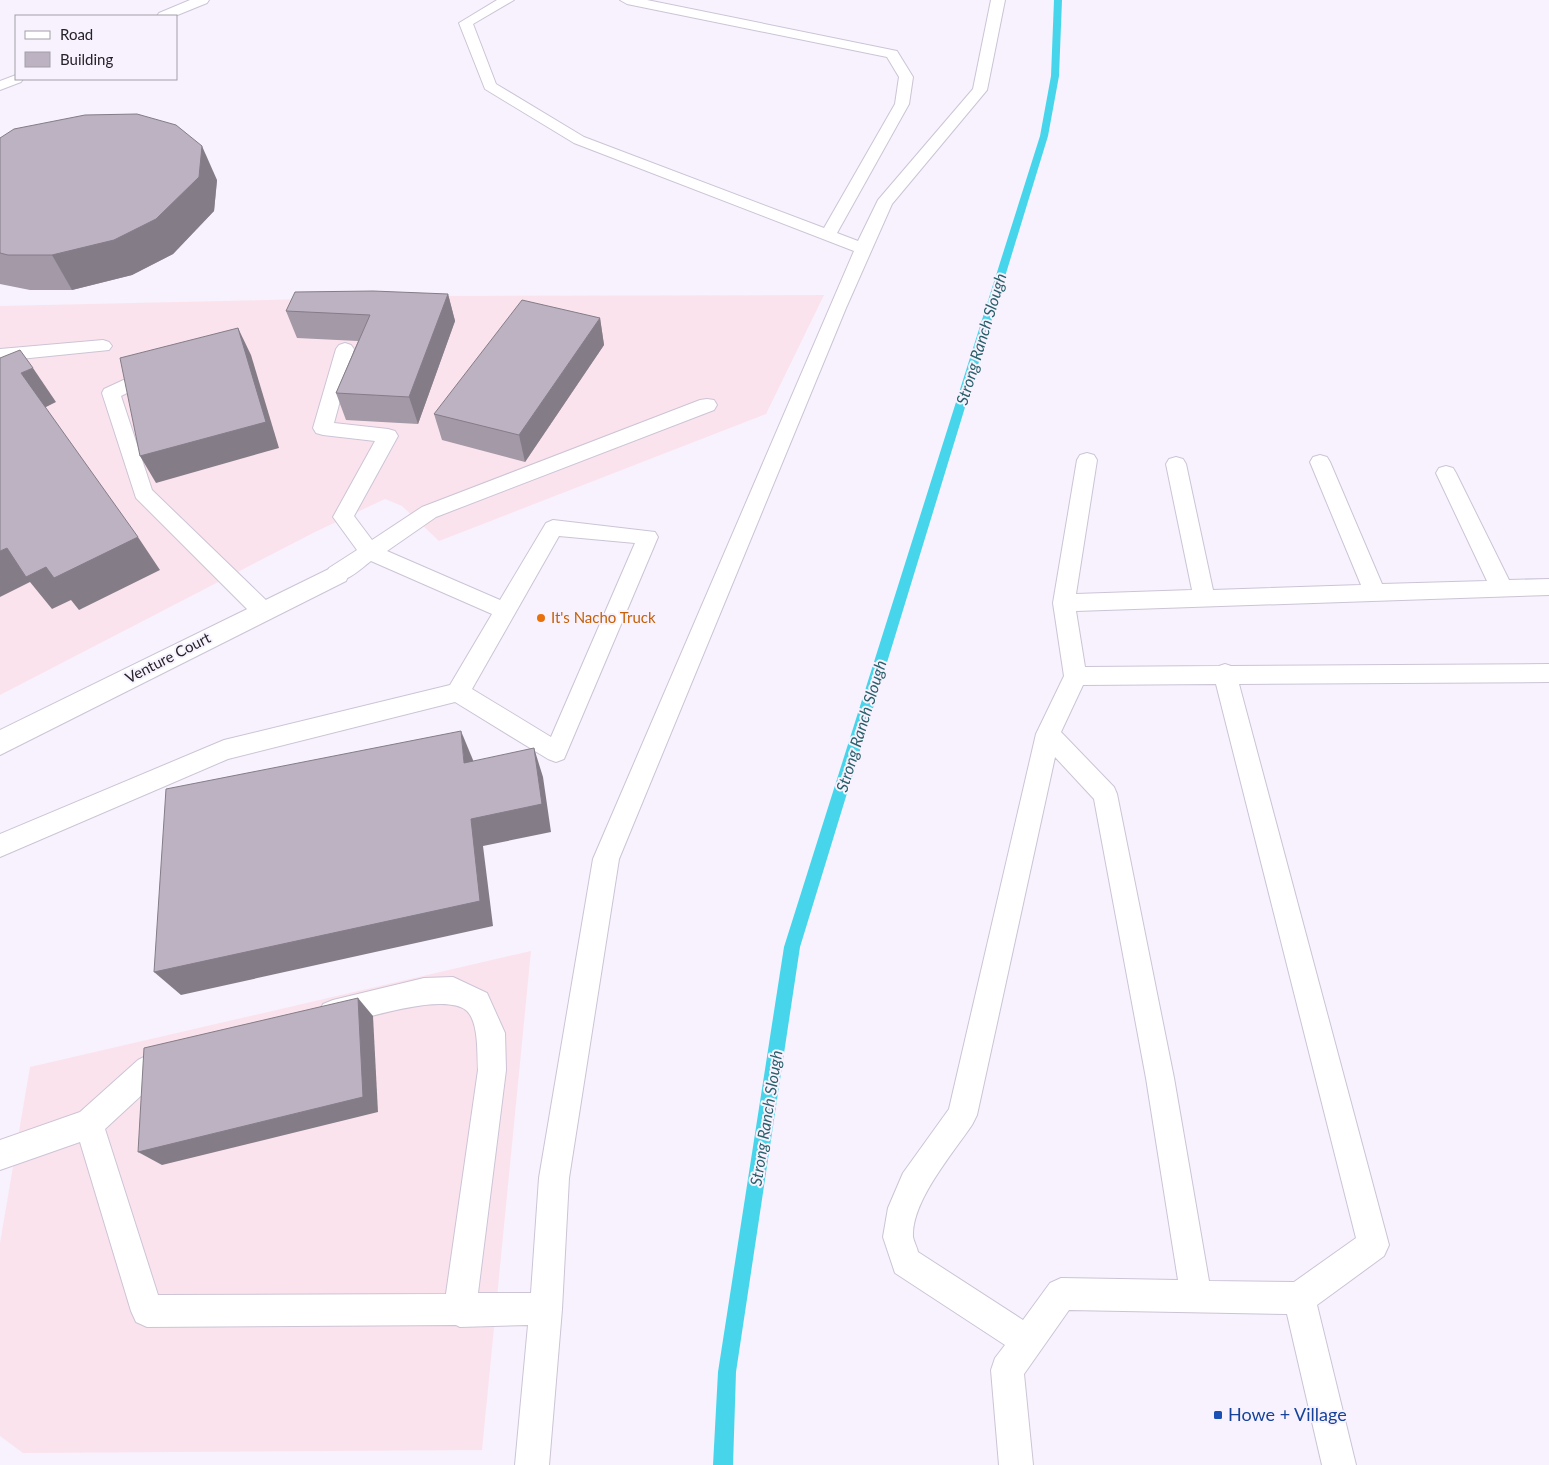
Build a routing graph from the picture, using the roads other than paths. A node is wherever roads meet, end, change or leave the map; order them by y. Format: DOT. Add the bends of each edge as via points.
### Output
graph roads {
  1 [pos="202,0"];
  2 [pos="507,0"];
  3 [pos="627,0"];
  4 [pos="998,0"];
  5 [pos="166,15"];
  6 [pos="15,79"];
  7 [pos="0,86"];
  8 [pos="828,235"];
  9 [pos="863,249"];
  10 [pos="103,346"];
  11 [pos="345,349"];
  12 [pos="0,354"];
  13 [pos="173,362"];
  14 [pos="706,405"];
  15 [pos="1087,460"];
  16 [pos="1320,462"];
  17 [pos="1176,464"];
  18 [pos="1446,473"];
  19 [pos="370,552"];
  20 [pos="336,574"];
  21 [pos="1549,587"];
  22 [pos="1502,589"];
  23 [pos="1375,593"];
  24 [pos="1204,598"];
  25 [pos="1064,603"];
  26 [pos="263,610"];
  27 [pos="505,611"];
  28 [pos="1549,673"];
  29 [pos="1225,674"];
  30 [pos="1074,676"];
  31 [pos="458,692"];
  32 [pos="1048,734"];
  33 [pos="0,743"];
  34 [pos="0,846"];
  35 [pos="311,1018"];
  36 [pos="192,1049"];
  37 [pos="89,1124"];
  38 [pos="0,1155"];
  39 [pos="1196,1295"];
  40 [pos="1299,1298"];
  41 [pos="546,1309"];
  42 [pos="460,1311"];
  43 [pos="1028,1341"];
  44 [pos="532,1465"];
  45 [pos="1016,1465"];
  46 [pos="1339,1465"];
  1 -- 5 [label="lane"];
  2 -- 8 [label="lane" via="466,23 490,86 579,140"];
  3 -- 8 [label="lane" via="892,54 906,77 902,104"];
  4 -- 9 [label="lane" via="980,90 884,203"];
  6 -- 7 [label="lane"];
  8 -- 9 [label="lane"];
  9 -- 41 [label="lane" via="606,859 554,1178"];
  10 -- 12 [label="lane"];
  11 -- 19 [label="lane" via="323,428 388,436 343,517"];
  13 -- 26 [label="lane" via="111,394 143,493"];
  14 -- 19 [label="lane" via="429,512"];
  15 -- 25 [label="lane"];
  16 -- 23 [label="lane"];
  17 -- 24 [label="lane"];
  18 -- 22 [label="lane"];
  19 -- 20 [label="lane"];
  19 -- 27 [label="lane"];
  20 -- 26 [label="street, Venture Court"];
  21 -- 22 [label="lane"];
  22 -- 23 [label="lane"];
  23 -- 24 [label="lane"];
  24 -- 25 [label="lane"];
  25 -- 30 [label="lane"];
  26 -- 33 [label="street, Venture Court"];
  27 -- 31 [label="lane"];
  27 -- 31 [label="lane" via="553,528 648,537 556,752"];
  28 -- 29 [label="lane"];
  29 -- 30 [label="lane"];
  29 -- 40 [label="lane" via="1374,1245"];
  30 -- 32 [label="lane"];
  31 -- 34 [label="lane" via="224,750"];
  32 -- 39 [label="lane" via="1106,794 1160,1078"];
  32 -- 43 [label="lane" via="962,1115 914,1184 902,1208 898,1237 906,1262"];
  35 -- 42 [label="lane" via="424,991 453,990 477,1002 492,1034 492,1070"];
  36 -- 37 [label="lane" via="148,1070"];
  37 -- 38 [label="lane"];
  37 -- 42 [label="lane" via="147,1311"];
  39 -- 40 [label="lane"];
  39 -- 43 [label="lane" via="1060,1294"];
  40 -- 46 [label="lane"];
  41 -- 42 [label="lane"];
  41 -- 44 [label="lane"];
  43 -- 45 [label="lane" via="1007,1370"];
}
